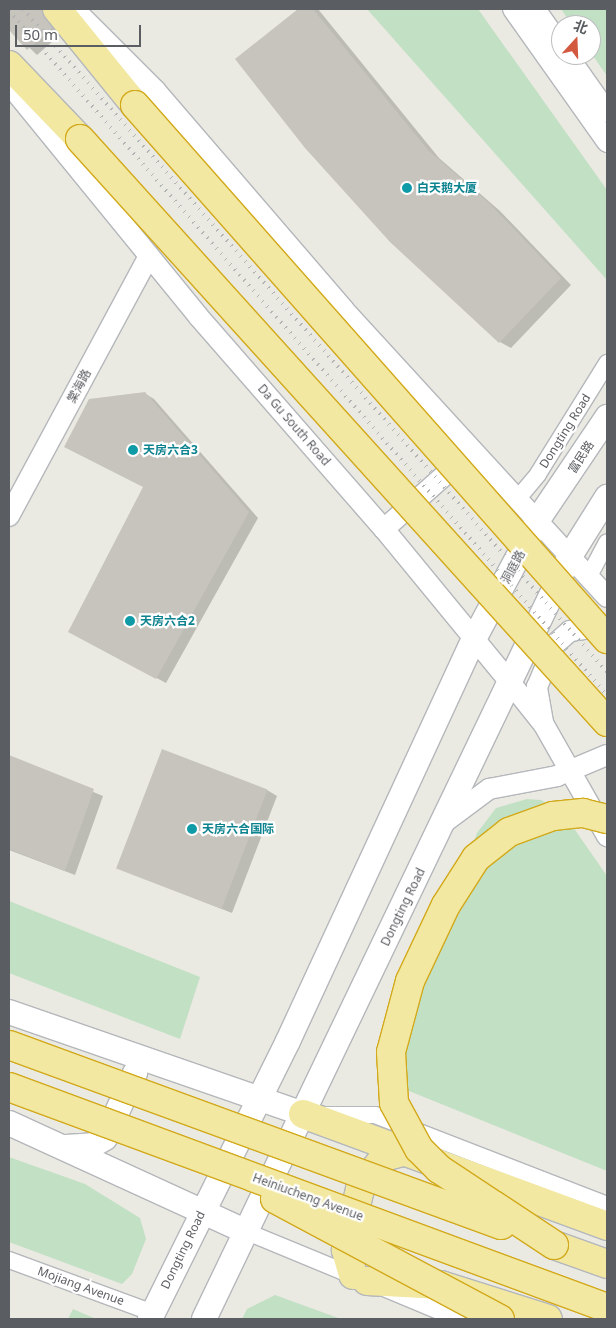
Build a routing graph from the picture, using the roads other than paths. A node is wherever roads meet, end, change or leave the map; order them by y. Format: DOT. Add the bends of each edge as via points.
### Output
graph roads {
  1 [pos="57,9"];
  2 [pos="74,9"];
  3 [pos="513,9"];
  4 [pos="534,9"];
  5 [pos="551,32"];
  6 [pos="9,65"];
  7 [pos="574,65"];
  8 [pos="9,84"];
  9 [pos="607,112"];
  10 [pos="607,142"];
  11 [pos="149,256"];
  12 [pos="607,363"];
  13 [pos="607,417"];
  14 [pos="473,450"];
  15 [pos="519,497"];
  16 [pos="555,497"];
  17 [pos="607,497"];
  18 [pos="9,516"];
  19 [pos="539,518"];
  20 [pos="384,529"];
  21 [pos="607,542"];
  22 [pos="570,556"];
  23 [pos="589,576"];
  24 [pos="607,597"];
  25 [pos="607,626"];
  26 [pos="474,639"];
  27 [pos="607,639"];
  28 [pos="509,681"];
  29 [pos="607,722"];
  30 [pos="544,725"];
  31 [pos="607,755"];
  32 [pos="572,771"];
  33 [pos="607,819"];
  34 [pos="442,825"];
  35 [pos="607,836"];
  36 [pos="9,1012"];
  37 [pos="9,1045"];
  38 [pos="129,1057"];
  39 [pos="9,1087"];
  40 [pos="258,1098"];
  41 [pos="303,1114"];
  42 [pos="9,1123"];
  43 [pos="66,1147"];
  44 [pos="406,1151"];
  45 [pos="204,1160"];
  46 [pos="607,1205"];
  47 [pos="202,1211"];
  48 [pos="607,1226"];
  49 [pos="247,1232"];
  50 [pos="554,1244"];
  51 [pos="9,1260"];
  52 [pos="607,1264"];
  53 [pos="360,1278"];
  54 [pos="607,1308"];
  55 [pos="506,1312"];
  56 [pos="151,1316"];
  57 [pos="204,1319"];
  58 [pos="458,1319"];
  59 [pos="548,1319"];
  1 -- 27 [label="highway, bridge" via="135,105"];
  2 -- 14 [label="street" via="155,90"];
  3 -- 10 [label="street"];
  4 -- 5 [label="street"];
  6 -- 29 [label="highway, bridge" via="80,139"];
  7 -- 9 [label="street"];
  8 -- 11 [label="street, Da Gu South Road"];
  11 -- 18 [label="street, 棠海路"];
  11 -- 20 [label="street, Da Gu South Road"];
  12 -- 15 [label="street, Dongting Road" via="538,474"];
  13 -- 16 [label="main road, 富民路"];
  14 -- 15 [label="street"];
  14 -- 20 [label="street"];
  15 -- 19 [label="street"];
  16 -- 19 [label="main road, 洞庭路"];
  17 -- 22 [label="main road, Dongting Road"];
  19 -- 22 [label="street"];
  19 -- 26 [label="main road, 洞庭路"];
  20 -- 26 [label="street, Da Gu South Road"];
  21 -- 23 [label="street"];
  22 -- 23 [label="street"];
  22 -- 28 [label="main road, Dongting Road"];
  23 -- 24 [label="street"];
  25 -- 30 [label="street" via="570,630 555,644 537,688"];
  26 -- 28 [label="street, Da Gu South Road"];
  26 -- 40 [label="main road, Dongting Road"];
  28 -- 30 [label="street, Da Gu South Road"];
  28 -- 34 [label="main road, Dongting Road"];
  30 -- 32 [label="street, Da Gu South Road"];
  31 -- 32 [label="street"];
  32 -- 34 [label="street" via="489,789 465,803"];
  32 -- 35 [label="street, Da Gu South Road"];
  33 -- 50 [label="highway, bridge" via="583,813 553,816 509,832 476,858 446,904 410,981 391,1052 394,1103 419,1149 439,1169"];
  34 -- 41 [label="main road, Dongting Road"];
  36 -- 38 [label="main road"];
  37 -- 50 [label="highway, bridge"];
  38 -- 40 [label="main road"];
  38 -- 43 [label="main road" via="136,1074 105,1138 93,1145"];
  39 -- 45 [label="highway, Heiniucheng Avenue, bridge"];
  40 -- 41 [label="main road"];
  40 -- 47 [label="main road, Dongting Road"];
  41 -- 44 [label="highway"];
  41 -- 46 [label="street" via="375,1115"];
  41 -- 49 [label="main road, Dongting Road"];
  42 -- 43 [label="main road"];
  43 -- 47 [label="main road"];
  44 -- 48 [label="highway"];
  44 -- 53 [label="highway" via="384,1157 360,1189 346,1250"];
  45 -- 54 [label="highway, Heiniucheng Avenue, bridge"];
  45 -- 55 [label="highway, bridge"];
  47 -- 49 [label="main road"];
  47 -- 56 [label="main road, Dongting Road"];
  49 -- 53 [label="street"];
  49 -- 57 [label="main road, Dongting Road"];
  50 -- 52 [label="highway"];
  51 -- 56 [label="street, Mojiang Avenue"];
  53 -- 55 [label="highway" via="441,1285"];
  53 -- 58 [label="street"];
  55 -- 59 [label="highway"];
}
